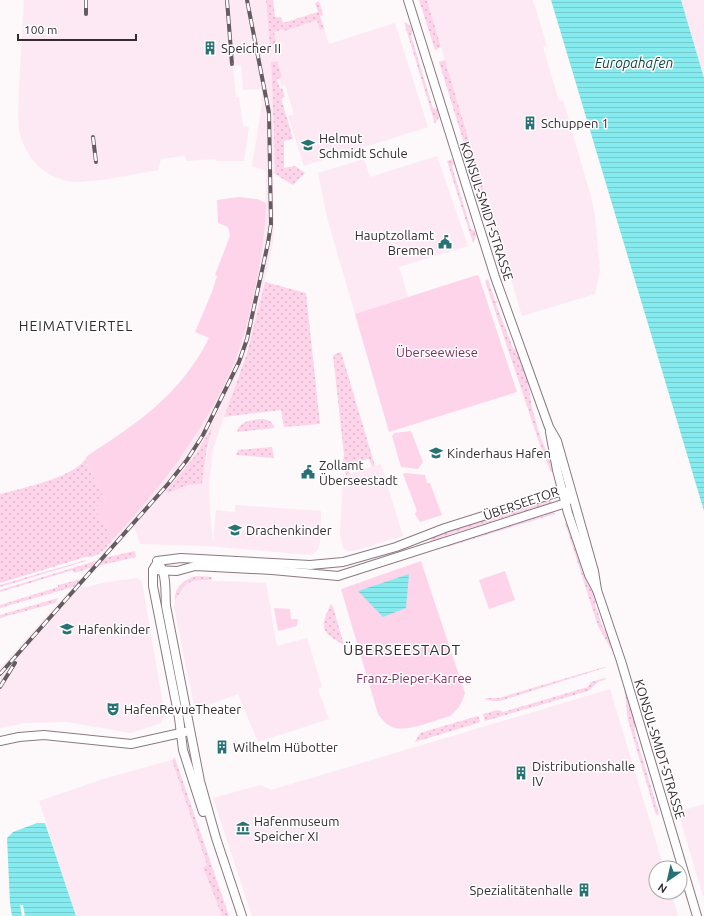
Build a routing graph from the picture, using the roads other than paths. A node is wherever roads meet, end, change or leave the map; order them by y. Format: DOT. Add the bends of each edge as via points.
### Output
graph roads {
  1 [pos="408,0"];
  2 [pos="550,427"];
  3 [pos="563,491"];
  4 [pos="572,494"];
  5 [pos="566,504"];
  6 [pos="157,561"];
  7 [pos="152,570"];
  8 [pos="163,570"];
  9 [pos="597,590"];
  10 [pos="190,730"];
  11 [pos="181,733"];
  12 [pos="0,741"];
  13 [pos="216,838"];
  14 [pos="242,916"];
  15 [pos="697,916"];
  1 -- 2 [label="street, KONSUL-SMIDT-STRASSE" via="495,277"];
  2 -- 3 [label="street, KONSUL-SMIDT-STRASSE" via="551,442"];
  2 -- 4 [label="street, KONSUL-SMIDT-STRASSE" via="557,441"];
  3 -- 4 [label="street, ÜBERSEETOR"];
  3 -- 5 [label="street, KONSUL-SMIDT-STRASSE"];
  3 -- 6 [label="street, ÜBERSEETOR" via="446,528 396,547 343,562 310,565 181,558"];
  4 -- 5 [label="street, ÜBERSEETOR"];
  4 -- 9 [label="street, KONSUL-SMIDT-STRASSE"];
  5 -- 8 [label="street, ÜBERSEETOR" via="338,576 195,566 177,571"];
  5 -- 9 [label="street, KONSUL-SMIDT-STRASSE" via="589,575"];
  6 -- 7 [label="street"];
  6 -- 8 [label="street"];
  7 -- 8 [label="street, ÜBERSEETOR"];
  7 -- 11 [label="street"];
  8 -- 10 [label="street" via="166,606"];
  9 -- 15 [label="street, KONSUL-SMIDT-STRASSE"];
  10 -- 11 [label="street"];
  10 -- 13 [label="street" via="200,781"];
  11 -- 12 [label="street" via="131,744 44,734"];
  11 -- 13 [label="street" via="183,752 190,774 206,819"];
  13 -- 14 [label="street"];
}
